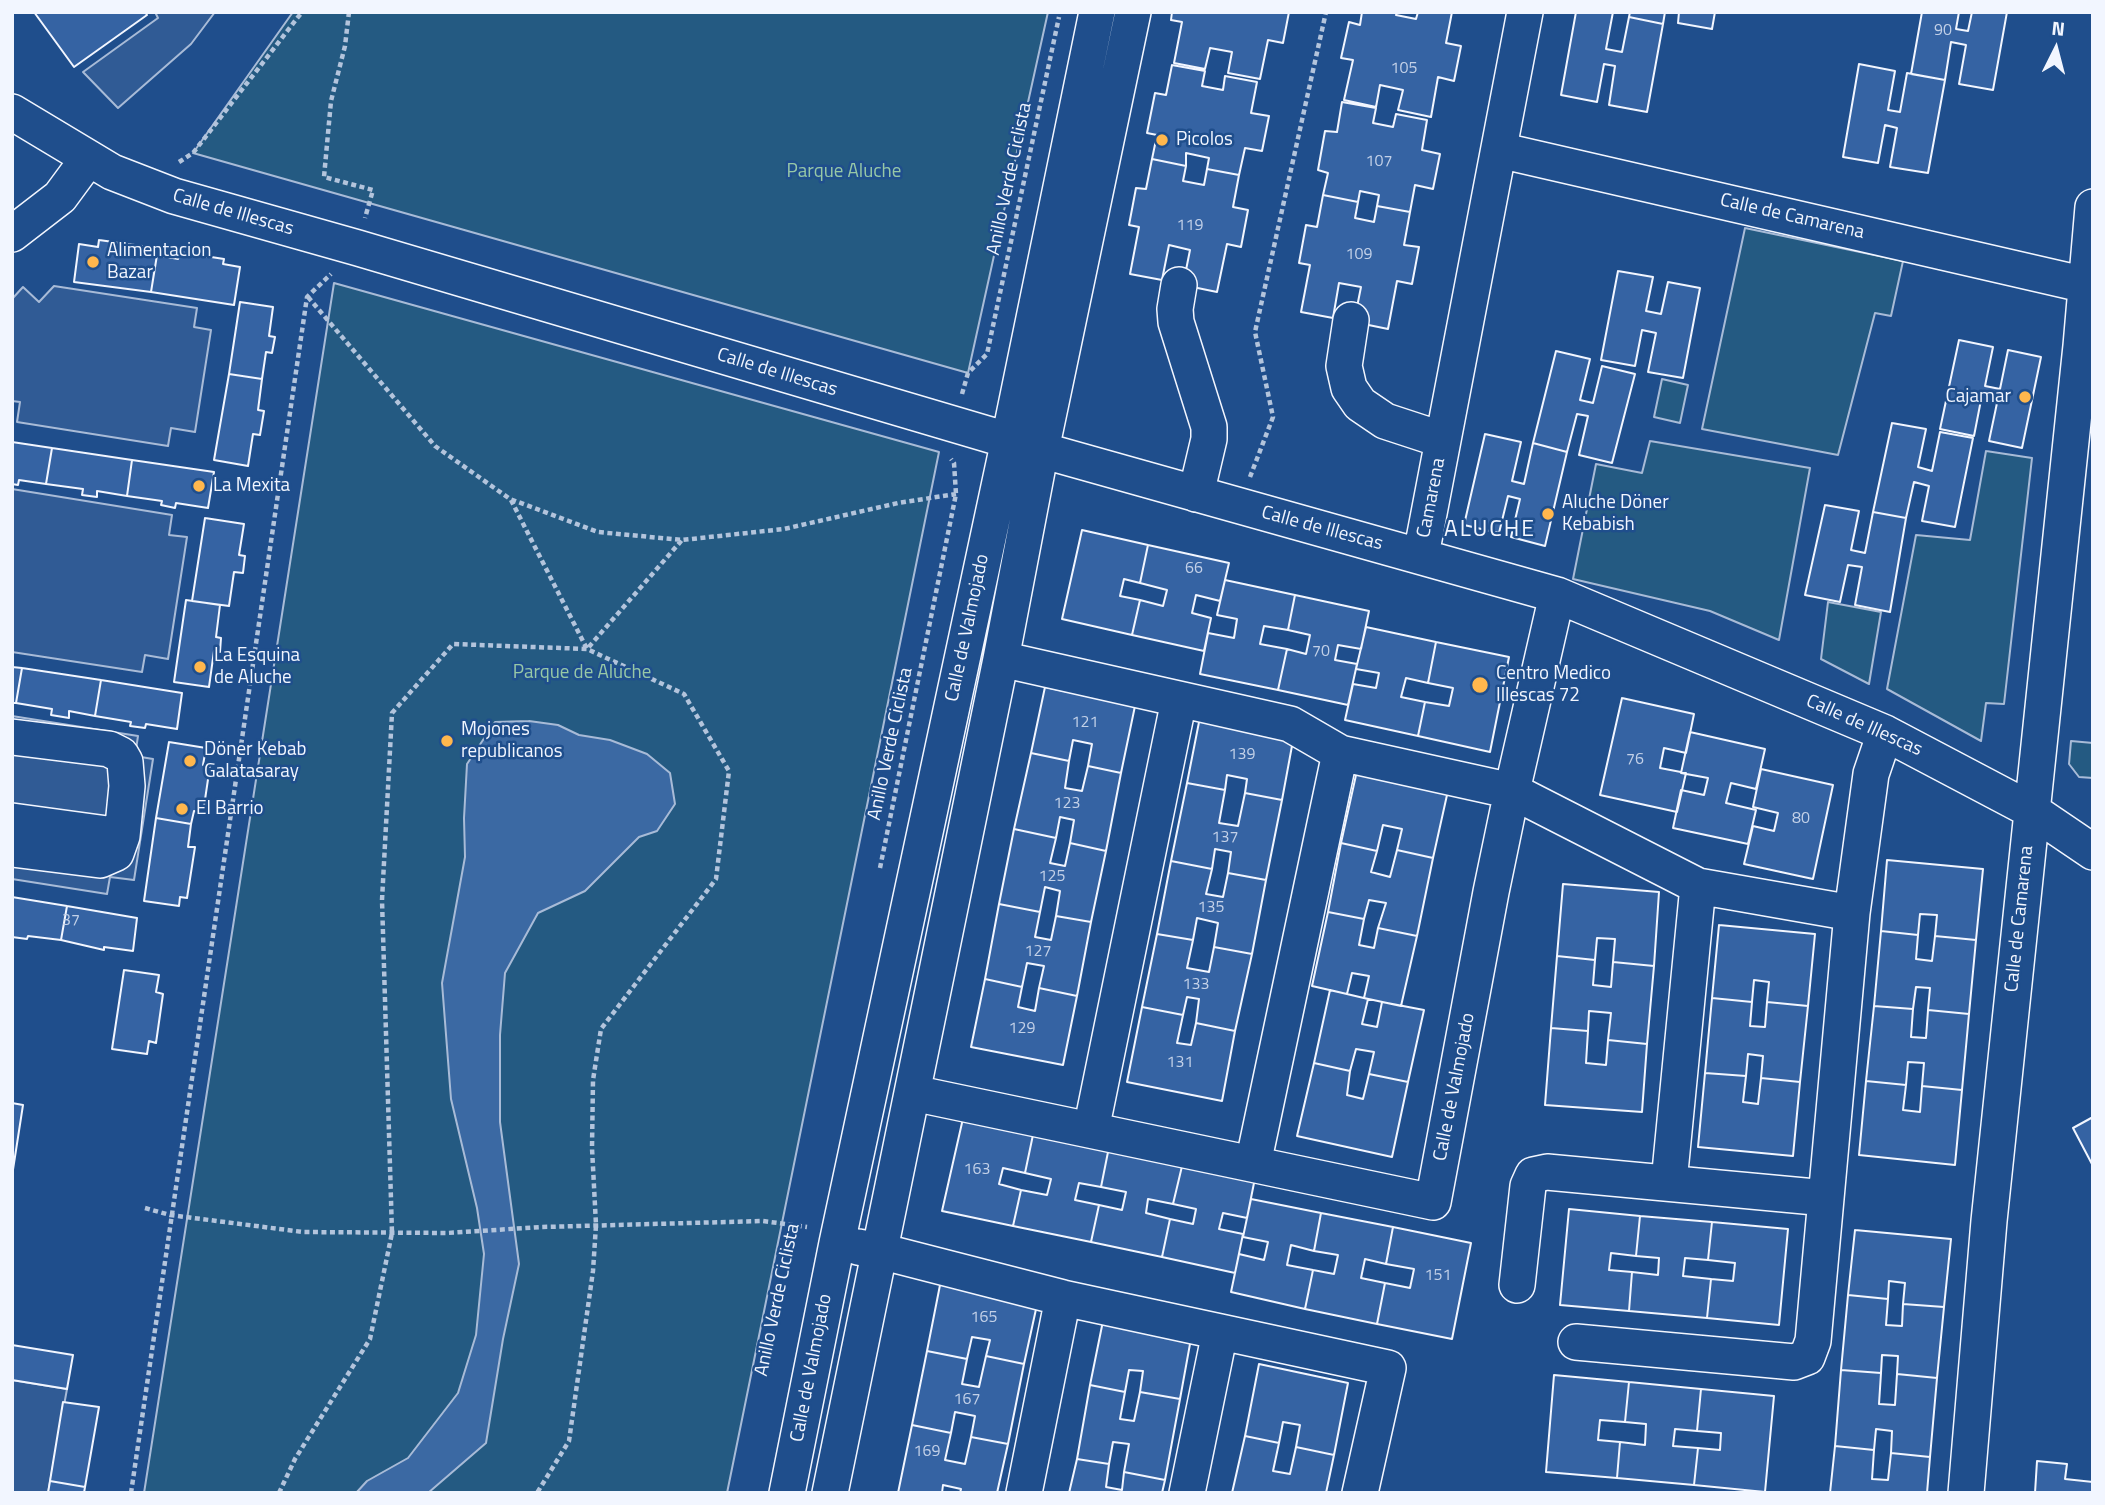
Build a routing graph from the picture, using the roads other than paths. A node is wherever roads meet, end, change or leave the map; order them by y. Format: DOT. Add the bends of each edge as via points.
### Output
graph roads {
  1 [pos="1097,12"];
  2 [pos="1133,12"];
  3 [pos="1525,12"];
  4 [pos="12,112"];
  5 [pos="1499,150"];
  6 [pos="88,159"];
  7 [pos="2093,206"];
  8 [pos="12,233"];
  9 [pos="1179,285"];
  10 [pos="2086,285"];
  11 [pos="1351,320"];
  12 [pos="2087,347"];
  13 [pos="1009,440"];
  14 [pos="1443,440"];
  15 [pos="1041,450"];
  16 [pos="1196,494"];
  17 [pos="1421,555"];
  18 [pos="1558,595"];
  19 [pos="1001,659"];
  20 [pos="1179,700"];
  21 [pos="1885,733"];
  22 [pos="12,737"];
  23 [pos="1340,753"];
  24 [pos="1512,792"];
  25 [pos="2031,810"];
  26 [pos="12,821"];
  27 [pos="122,836"];
  28 [pos="2089,844"];
  29 [pos="12,849"];
  30 [pos="1699,886"];
  31 [pos="1852,913"];
  32 [pos="913,1093"];
  33 [pos="1091,1130"];
  34 [pos="1253,1164"];
  35 [pos="1669,1182"];
  36 [pos="1826,1198"];
  37 [pos="822,1236"];
  38 [pos="880,1251"];
  39 [pos="1517,1285"];
  40 [pos="1063,1298"];
  41 [pos="1220,1332"];
  42 [pos="1576,1342"];
  43 [pos="787,1493"];
  44 [pos="830,1493"];
  45 [pos="1024,1493"];
  46 [pos="1186,1493"];
  47 [pos="1361,1493"];
  48 [pos="1966,1493"];
  1 -- 13 [label="street, Calle de Valmojado"];
  2 -- 15 [label="street, Calle de Valmojado"];
  3 -- 5 [label="street"];
  4 -- 6 [label="street, Calle de Illescas"];
  5 -- 10 [label="street, Calle de Camarena"];
  5 -- 14 [label="street"];
  6 -- 8 [label="street" via="60,197"];
  6 -- 13 [label="street, Calle de Illescas" via="141,185"];
  7 -- 10 [label="street, Calle de Camarena"];
  9 -- 16 [label="street" via="1176,322 1209,427"];
  10 -- 12 [label="street, Calle de Camarena"];
  11 -- 14 [label="street" via="1345,366 1349,388 1360,404 1385,421"];
  12 -- 25 [label="street, Calle de Camarena"];
  13 -- 15 [label="street, Calle de Illescas"];
  13 -- 37 [label="street, Calle de Valmojado"];
  14 -- 17 [label="street, Camarena"];
  15 -- 16 [label="street, Calle de Illescas"];
  15 -- 19 [label="street, Calle de Valmojado"];
  16 -- 17 [label="street, Calle de Illescas"];
  17 -- 18 [label="street, Calle de Illescas"];
  18 -- 21 [label="street, Calle de Illescas"];
  18 -- 24 [label="street"];
  19 -- 20 [label="street"];
  19 -- 32 [label="street, Calle de Valmojado"];
  20 -- 23 [label="street" via="1290,724"];
  20 -- 33 [label="street"];
  21 -- 25 [label="street, Calle de Illescas"];
  21 -- 31 [label="street" via="1871,774"];
  22 -- 27 [label="street" via="109,749 121,755 127,786"];
  23 -- 24 [label="street"];
  23 -- 34 [label="street"];
  24 -- 30 [label="street"];
  24 -- 34 [label="street, Calle de Valmojado" via="1433,1202"];
  25 -- 28 [label="street, Calle de Illescas"];
  25 -- 48 [label="street, Calle de Camarena"];
  26 -- 27 [label="street"];
  27 -- 29 [label="street" via="116,853 100,860"];
  30 -- 31 [label="street"];
  30 -- 35 [label="street"];
  31 -- 36 [label="street"];
  32 -- 33 [label="street, Calle de Valmojado"];
  32 -- 38 [label="street, Calle de Valmojado"];
  33 -- 34 [label="street, Calle de Valmojado"];
  35 -- 36 [label="street"];
  35 -- 39 [label="street" via="1547,1172 1533,1175"];
  36 -- 42 [label="street" via="1813,1341 1807,1357 1794,1362"];
  37 -- 38 [label="street"];
  37 -- 43 [label="street, Calle de Valmojado"];
  38 -- 40 [label="street"];
  38 -- 44 [label="street, Calle de Valmojado"];
  40 -- 41 [label="street"];
  40 -- 45 [label="street"];
  41 -- 46 [label="street"];
  41 -- 47 [label="street" via="1388,1368"];
}
